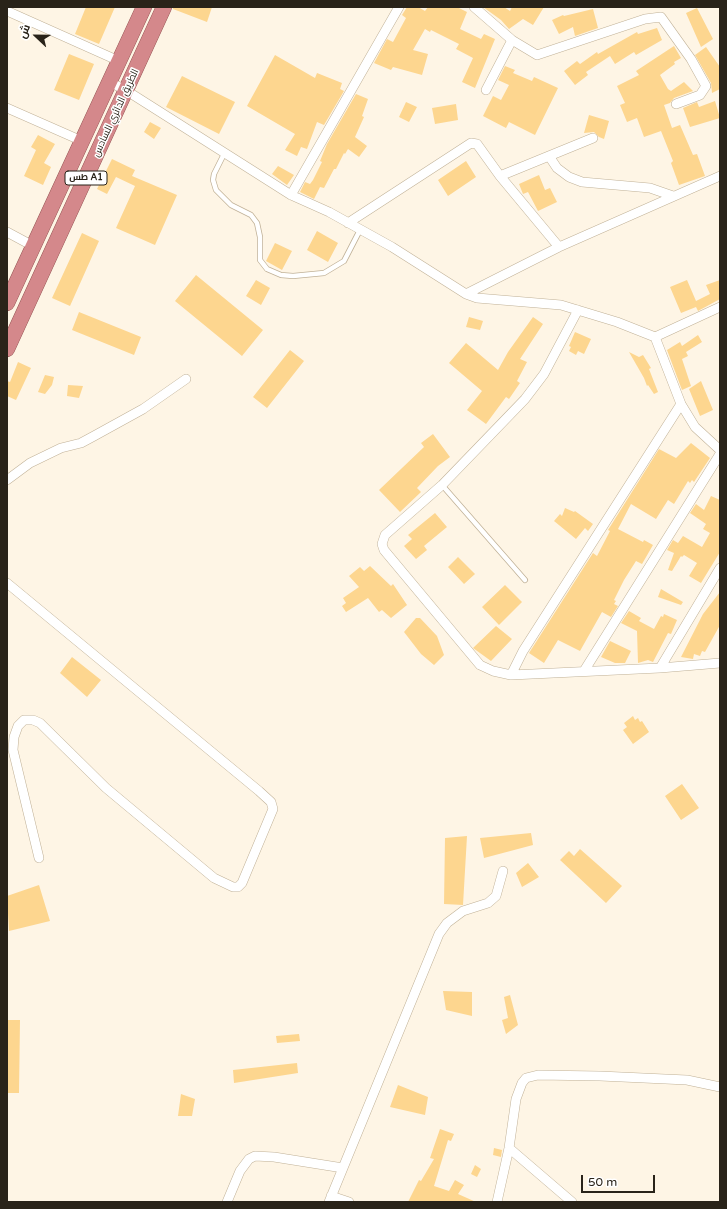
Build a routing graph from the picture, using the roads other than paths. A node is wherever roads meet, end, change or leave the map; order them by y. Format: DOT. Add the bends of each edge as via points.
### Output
graph roads {
  1 [pos="144,7"];
  2 [pos="164,7"];
  3 [pos="399,7"];
  4 [pos="474,7"];
  5 [pos="7,10"];
  6 [pos="512,40"];
  7 [pos="119,61"];
  8 [pos="110,82"];
  9 [pos="126,90"];
  10 [pos="486,90"];
  11 [pos="676,104"];
  12 [pos="7,108"];
  13 [pos="593,138"];
  14 [pos="82,141"];
  15 [pos="224,154"];
  16 [pos="549,156"];
  17 [pos="500,176"];
  18 [pos="720,176"];
  19 [pos="291,194"];
  20 [pos="673,196"];
  21 [pos="348,223"];
  22 [pos="360,230"];
  23 [pos="7,232"];
  24 [pos="33,246"];
  25 [pos="559,247"];
  26 [pos="466,294"];
  27 [pos="7,303"];
  28 [pos="720,307"];
  29 [pos="578,310"];
  30 [pos="655,337"];
  31 [pos="7,349"];
  32 [pos="186,379"];
  33 [pos="681,404"];
  34 [pos="720,450"];
  35 [pos="720,454"];
  36 [pos="7,480"];
  37 [pos="442,485"];
  38 [pos="720,568"];
  39 [pos="525,580"];
  40 [pos="7,583"];
  41 [pos="720,663"];
  42 [pos="660,668"];
  43 [pos="584,671"];
  44 [pos="511,675"];
  45 [pos="39,858"];
  46 [pos="503,871"];
  47 [pos="720,1086"];
  48 [pos="508,1148"];
  49 [pos="343,1168"];
  50 [pos="330,1199"];
  51 [pos="227,1202"];
  52 [pos="349,1202"];
  53 [pos="497,1202"];
  54 [pos="572,1202"];
  1 -- 7 [label="highway, الطريق الدائري السادس / طس A1"];
  2 -- 9 [label="highway, الطريق الدائري السادس / طس A1"];
  3 -- 19 [label="street"];
  4 -- 6 [label="street"];
  5 -- 7 [label="street"];
  6 -- 10 [label="street"];
  6 -- 11 [label="street" via="537,55 645,19 661,17 691,59 706,86 700,95"];
  7 -- 8 [label="highway, الطريق الدائري السادس / طس A1"];
  8 -- 9 [label="street"];
  8 -- 14 [label="highway, الطريق الدائري السادس / طس A1"];
  9 -- 15 [label="street"];
  9 -- 31 [label="highway, الطريق الدائري السادس / طس A1"];
  12 -- 14 [label="street"];
  13 -- 16 [label="street"];
  14 -- 24 [label="highway, الطريق الدائري السادس / طس A1"];
  15 -- 19 [label="street"];
  15 -- 22 [label="lane" via="214,174 216,190 230,205 251,215 257,222 260,260 267,268 293,276 324,273 344,261"];
  16 -- 17 [label="street"];
  16 -- 20 [label="street" via="557,168 582,182 650,188"];
  17 -- 21 [label="street" via="481,148 471,143"];
  17 -- 25 [label="street"];
  18 -- 20 [label="street"];
  19 -- 21 [label="street"];
  20 -- 25 [label="street"];
  21 -- 22 [label="street"];
  22 -- 26 [label="street"];
  23 -- 24 [label="street"];
  24 -- 27 [label="highway, الطريق الدائري السادس / طس A1"];
  25 -- 26 [label="street"];
  26 -- 29 [label="street" via="477,298 561,304"];
  28 -- 30 [label="street"];
  29 -- 30 [label="street"];
  29 -- 37 [label="street" via="544,374 525,399"];
  30 -- 33 [label="street"];
  32 -- 36 [label="street" via="143,409 81,443 61,448 30,463"];
  33 -- 34 [label="street" via="695,427"];
  33 -- 44 [label="street" via="523,651"];
  35 -- 43 [label="street"];
  37 -- 39 [label="lane"];
  37 -- 44 [label="street" via="385,535 382,544 480,665 493,672"];
  38 -- 42 [label="street"];
  40 -- 45 [label="street" via="259,791 271,802 273,809 242,883 238,887 233,887 214,878 106,788 40,723 24,720 18,726 13,750"];
  41 -- 42 [label="street"];
  42 -- 43 [label="street"];
  43 -- 44 [label="street"];
  46 -- 49 [label="street" via="496,896 488,903 463,911 447,923 439,934"];
  47 -- 48 [label="street" via="687,1080 538,1074 526,1078 522,1083"];
  48 -- 53 [label="street"];
  48 -- 54 [label="street"];
  49 -- 50 [label="street"];
  49 -- 51 [label="street" via="255,1156 240,1171"];
  50 -- 52 [label="street"];
}
